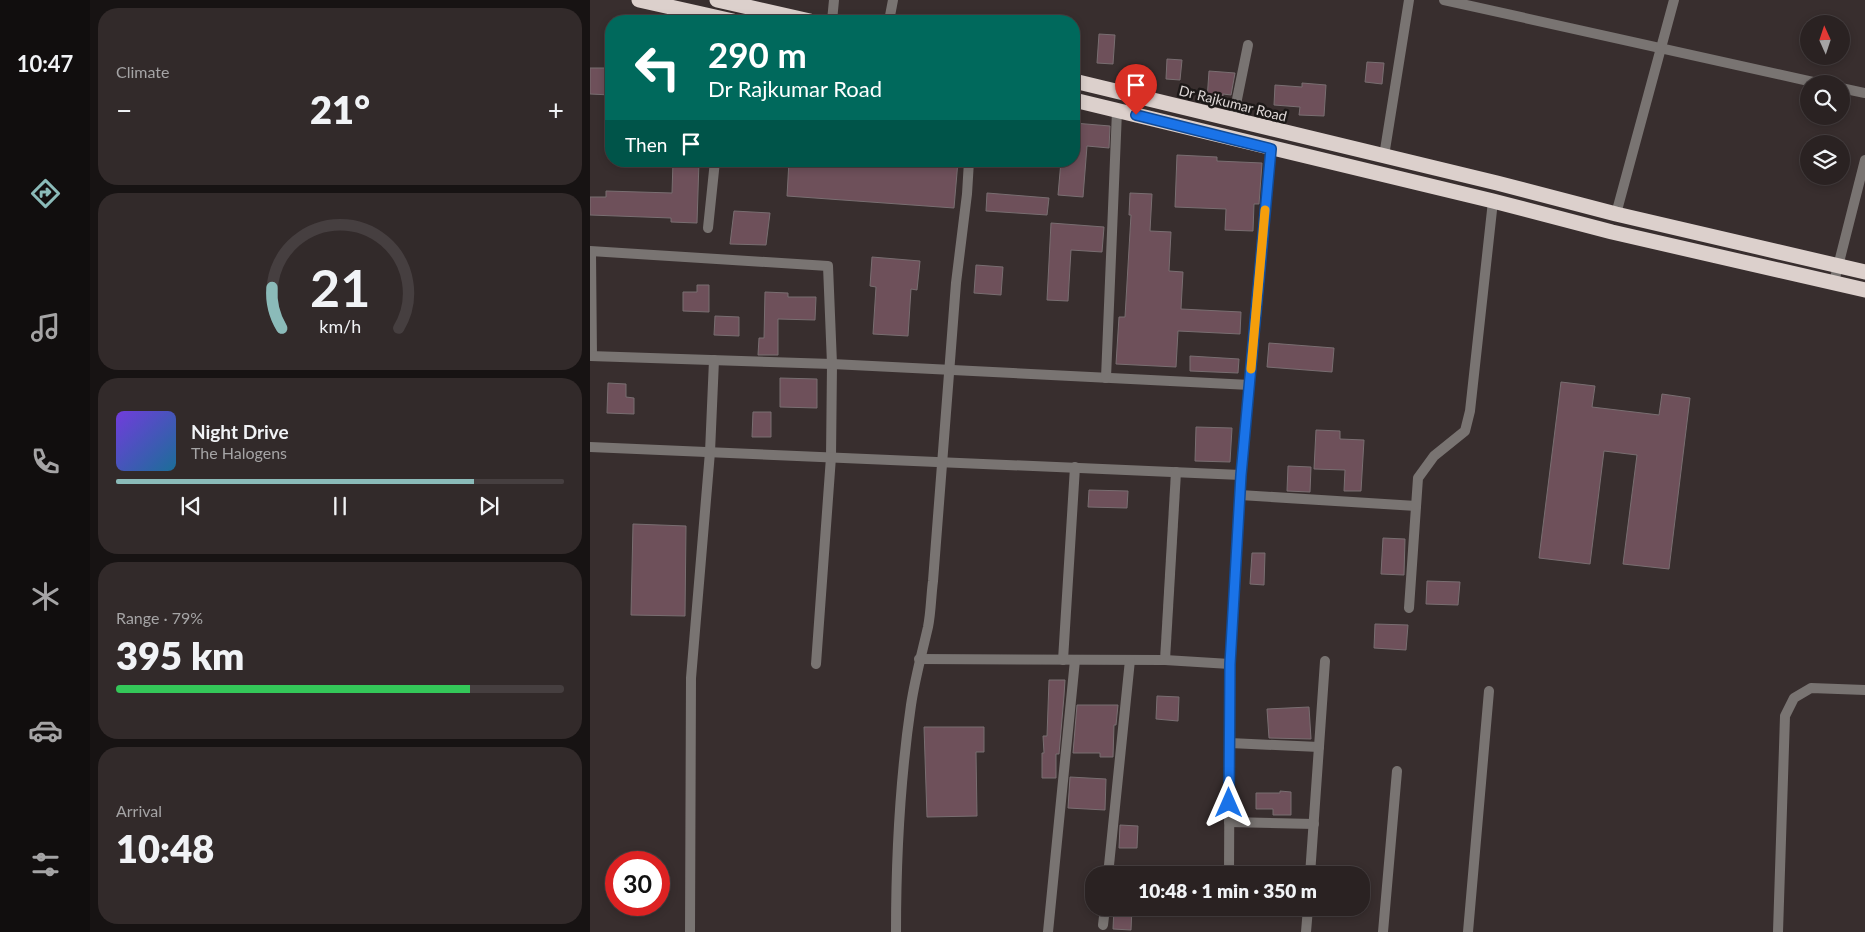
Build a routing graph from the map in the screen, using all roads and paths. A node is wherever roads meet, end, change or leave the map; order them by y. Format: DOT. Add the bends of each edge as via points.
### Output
graph roads {
  1 [pos="639,0"];
  2 [pos="717,0"];
  3 [pos="834,0"];
  4 [pos="893,0"];
  5 [pos="1409,0"];
  6 [pos="1444,0"];
  7 [pos="1674,0"];
  8 [pos="704,15"];
  9 [pos="783,15"];
  10 [pos="833,15"];
  11 [pos="890,15"];
  12 [pos="1248,45"];
  13 [pos="1661,48"];
  14 [pos="1800,79"];
  15 [pos="1080,83"];
  16 [pos="1850,90"];
  17 [pos="1865,93"];
  18 [pos="1080,102"];
  19 [pos="1117,111"];
  20 [pos="1233,119"];
  21 [pos="1271,149"];
  22 [pos="1384,156"];
  23 [pos="1865,160"];
  24 [pos="714,167"];
  25 [pos="968,167"];
  26 [pos="1493,201"];
  27 [pos="1616,214"];
  28 [pos="708,228"];
  29 [pos="591,252"];
  30 [pos="1838,265"];
  31 [pos="1865,272"];
  32 [pos="1834,282"];
  33 [pos="1865,290"];
  34 [pos="591,356"];
  35 [pos="714,360"];
  36 [pos="832,364"];
  37 [pos="948,371"];
  38 [pos="1106,378"];
  39 [pos="1250,385"];
  40 [pos="590,447"];
  41 [pos="710,452"];
  42 [pos="831,457"];
  43 [pos="942,462"];
  44 [pos="1075,467"];
  45 [pos="1176,472"];
  46 [pos="1241,475"];
  47 [pos="1240,495"];
  48 [pos="1416,506"];
  49 [pos="1409,608"];
  50 [pos="919,659"];
  51 [pos="1063,660"];
  52 [pos="1075,660"];
  53 [pos="1130,660"];
  54 [pos="1166,660"];
  55 [pos="1325,661"];
  56 [pos="816,664"];
  57 [pos="1230,664"];
  58 [pos="1865,690"];
  59 [pos="1489,691"];
  60 [pos="1230,744"];
  61 [pos="1319,747"];
  62 [pos="1397,771"];
  63 [pos="1229,822"];
  64 [pos="1314,824"];
  65 [pos="1109,866"];
  66 [pos="1229,866"];
  67 [pos="1311,866"];
  68 [pos="1104,916"];
  69 [pos="1307,916"];
  70 [pos="1103,925"];
  71 [pos="690,932"];
  72 [pos="896,932"];
  73 [pos="1048,932"];
  74 [pos="1306,932"];
  75 [pos="1383,932"];
  76 [pos="1468,932"];
  77 [pos="1778,932"];
  1 -- 8 [label="highway"];
  2 -- 9 [label="highway"];
  3 -- 10 [label="street"];
  4 -- 11 [label="street"];
  5 -- 22 [label="street"];
  6 -- 13 [label="street"];
  7 -- 13 [label="street"];
  12 -- 20 [label="street"];
  13 -- 14 [label="street"];
  13 -- 27 [label="street"];
  15 -- 20 [label="highway, Dr Rajkumar Road"];
  16 -- 17 [label="street"];
  18 -- 19 [label="highway"];
  19 -- 21 [label="highway"];
  19 -- 38 [label="street"];
  20 -- 22 [label="highway, Dr Rajkumar Road"];
  21 -- 26 [label="highway"];
  21 -- 39 [label="street"];
  22 -- 27 [label="highway, Dr Rajkumar Road"];
  23 -- 30 [label="street"];
  24 -- 28 [label="street"];
  25 -- 37 [label="street"];
  26 -- 32 [label="highway" via="1612,232"];
  26 -- 48 [label="street" via="1470,411 1465,431 1434,456 1418,478"];
  27 -- 30 [label="highway, Dr Rajkumar Road"];
  29 -- 34 [label="street"];
  29 -- 36 [label="street" via="828,266"];
  30 -- 31 [label="highway, Dr Rajkumar Road"];
  30 -- 32 [label="street"];
  32 -- 33 [label="highway"];
  34 -- 35 [label="street"];
  35 -- 36 [label="street"];
  35 -- 41 [label="street"];
  36 -- 37 [label="street"];
  36 -- 42 [label="street"];
  37 -- 38 [label="street"];
  37 -- 43 [label="street"];
  38 -- 39 [label="street"];
  39 -- 46 [label="street"];
  40 -- 41 [label="street"];
  41 -- 42 [label="street"];
  41 -- 71 [label="street" via="691,678"];
  42 -- 43 [label="street"];
  42 -- 56 [label="street"];
  43 -- 44 [label="street"];
  43 -- 50 [label="street" via="928,626"];
  44 -- 45 [label="street"];
  44 -- 51 [label="street"];
  45 -- 46 [label="street"];
  45 -- 54 [label="street"];
  46 -- 47 [label="street"];
  47 -- 48 [label="street"];
  47 -- 57 [label="street"];
  48 -- 49 [label="street"];
  50 -- 51 [label="street"];
  50 -- 72 [label="street" via="901,800"];
  51 -- 52 [label="street"];
  52 -- 53 [label="street"];
  52 -- 73 [label="street"];
  53 -- 54 [label="street"];
  53 -- 65 [label="street"];
  54 -- 57 [label="street"];
  55 -- 61 [label="street"];
  57 -- 60 [label="street"];
  58 -- 77 [label="street" via="1810,688 1794,698 1785,716"];
  59 -- 76 [label="street"];
  60 -- 61 [label="street"];
  60 -- 63 [label="street"];
  61 -- 64 [label="street"];
  62 -- 75 [label="street"];
  63 -- 64 [label="street"];
  63 -- 66 [label="street"];
  64 -- 67 [label="street"];
  68 -- 70 [label="street"];
  69 -- 74 [label="street"];
}
